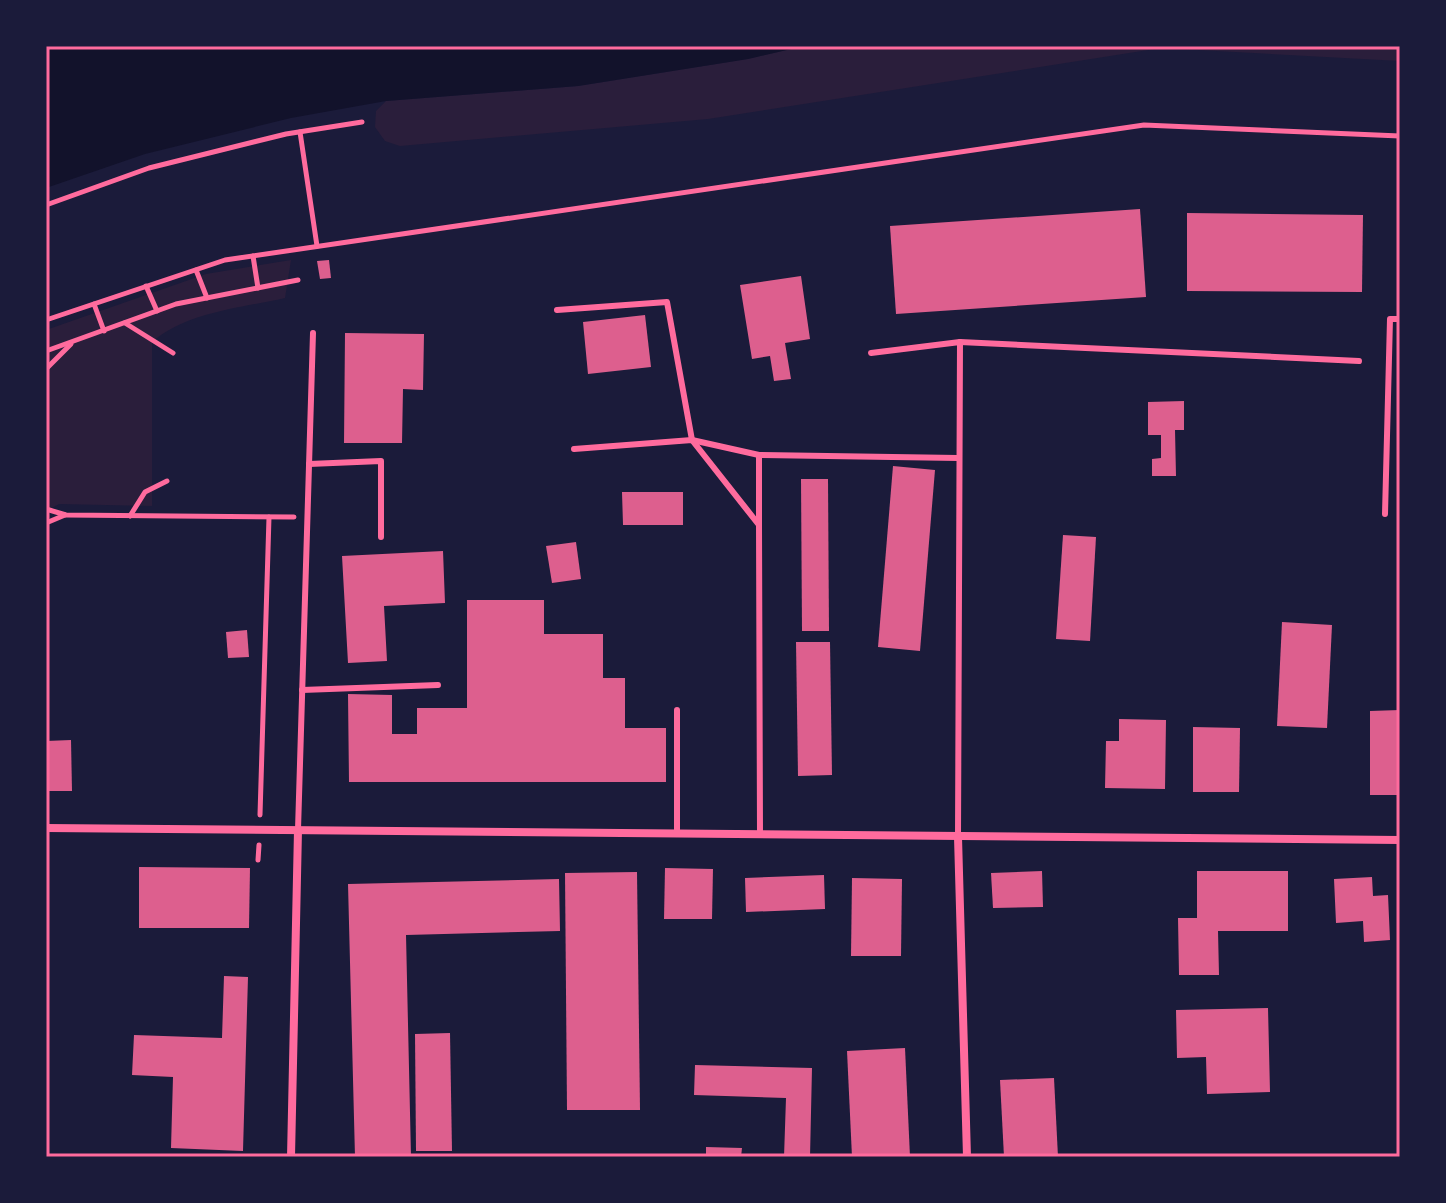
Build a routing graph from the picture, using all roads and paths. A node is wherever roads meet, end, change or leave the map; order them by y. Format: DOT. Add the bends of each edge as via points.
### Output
graph roads {
  1 [pos="362,122"];
  2 [pos="300,132"];
  3 [pos="1400,136"];
  4 [pos="46,205"];
  5 [pos="317,246"];
  6 [pos="253,256"];
  7 [pos="196,270"];
  8 [pos="298,280"];
  9 [pos="146,286"];
  10 [pos="258,288"];
  11 [pos="207,298"];
  12 [pos="94,304"];
  13 [pos="557,310"];
  14 [pos="157,311"];
  15 [pos="1400,319"];
  16 [pos="46,320"];
  17 [pos="125,323"];
  18 [pos="104,331"];
  19 [pos="313,333"];
  20 [pos="73,342"];
  21 [pos="960,342"];
  22 [pos="46,350"];
  23 [pos="173,353"];
  24 [pos="871,353"];
  25 [pos="1359,361"];
  26 [pos="46,369"];
  27 [pos="692,440"];
  28 [pos="574,449"];
  29 [pos="759,455"];
  30 [pos="958,458"];
  31 [pos="309,464"];
  32 [pos="167,481"];
  33 [pos="46,509"];
  34 [pos="1385,514"];
  35 [pos="66,515"];
  36 [pos="130,516"];
  37 [pos="269,517"];
  38 [pos="307,517"];
  39 [pos="46,523"];
  40 [pos="759,525"];
  41 [pos="381,537"];
  42 [pos="438,685"];
  43 [pos="302,690"];
  44 [pos="677,710"];
  45 [pos="46,828"];
  46 [pos="260,830"];
  47 [pos="298,830"];
  48 [pos="677,834"];
  49 [pos="760,835"];
  50 [pos="958,837"];
  51 [pos="1400,840"];
  52 [pos="258,860"];
  53 [pos="291,1157"];
  54 [pos="967,1157"];
  1 -- 2 [label="path"];
  2 -- 4 [label="path" via="149,168"];
  2 -- 5 [label="path"];
  3 -- 5 [label="path" via="1144,125"];
  5 -- 6 [label="path"];
  6 -- 7 [label="path"];
  6 -- 10 [label="path"];
  7 -- 9 [label="path"];
  7 -- 11 [label="path"];
  8 -- 10 [label="path"];
  9 -- 12 [label="path"];
  9 -- 14 [label="path"];
  10 -- 11 [label="path"];
  11 -- 14 [label="path"];
  12 -- 16 [label="path"];
  12 -- 18 [label="path"];
  13 -- 27 [label="lane" via="667,302"];
  14 -- 17 [label="path"];
  15 -- 34 [label="lane" via="1390,319"];
  17 -- 18 [label="path"];
  17 -- 23 [label="path"];
  18 -- 20 [label="path"];
  19 -- 31 [label="lane"];
  20 -- 22 [label="path"];
  20 -- 26 [label="path"];
  21 -- 24 [label="lane"];
  21 -- 25 [label="lane"];
  21 -- 30 [label="lane"];
  27 -- 28 [label="lane"];
  27 -- 29 [label="lane"];
  27 -- 40 [label="lane"];
  29 -- 30 [label="lane"];
  29 -- 40 [label="lane"];
  30 -- 50 [label="lane"];
  31 -- 38 [label="lane"];
  31 -- 41 [label="lane" via="381,461"];
  32 -- 36 [label="path" via="145,492"];
  33 -- 35 [label="path"];
  35 -- 36 [label="path"];
  35 -- 39 [label="path"];
  36 -- 37 [label="path"];
  37 -- 38 [label="path"];
  37 -- 46 [label="path"];
  38 -- 43 [label="lane"];
  40 -- 49 [label="lane"];
  42 -- 43 [label="lane"];
  43 -- 47 [label="lane"];
  44 -- 48 [label="lane"];
  45 -- 46 [label="street"];
  46 -- 47 [label="street"];
  46 -- 52 [label="path"];
  47 -- 48 [label="street"];
  47 -- 53 [label="street"];
  48 -- 49 [label="street"];
  49 -- 50 [label="street"];
  50 -- 51 [label="street"];
  50 -- 54 [label="street"];
}
